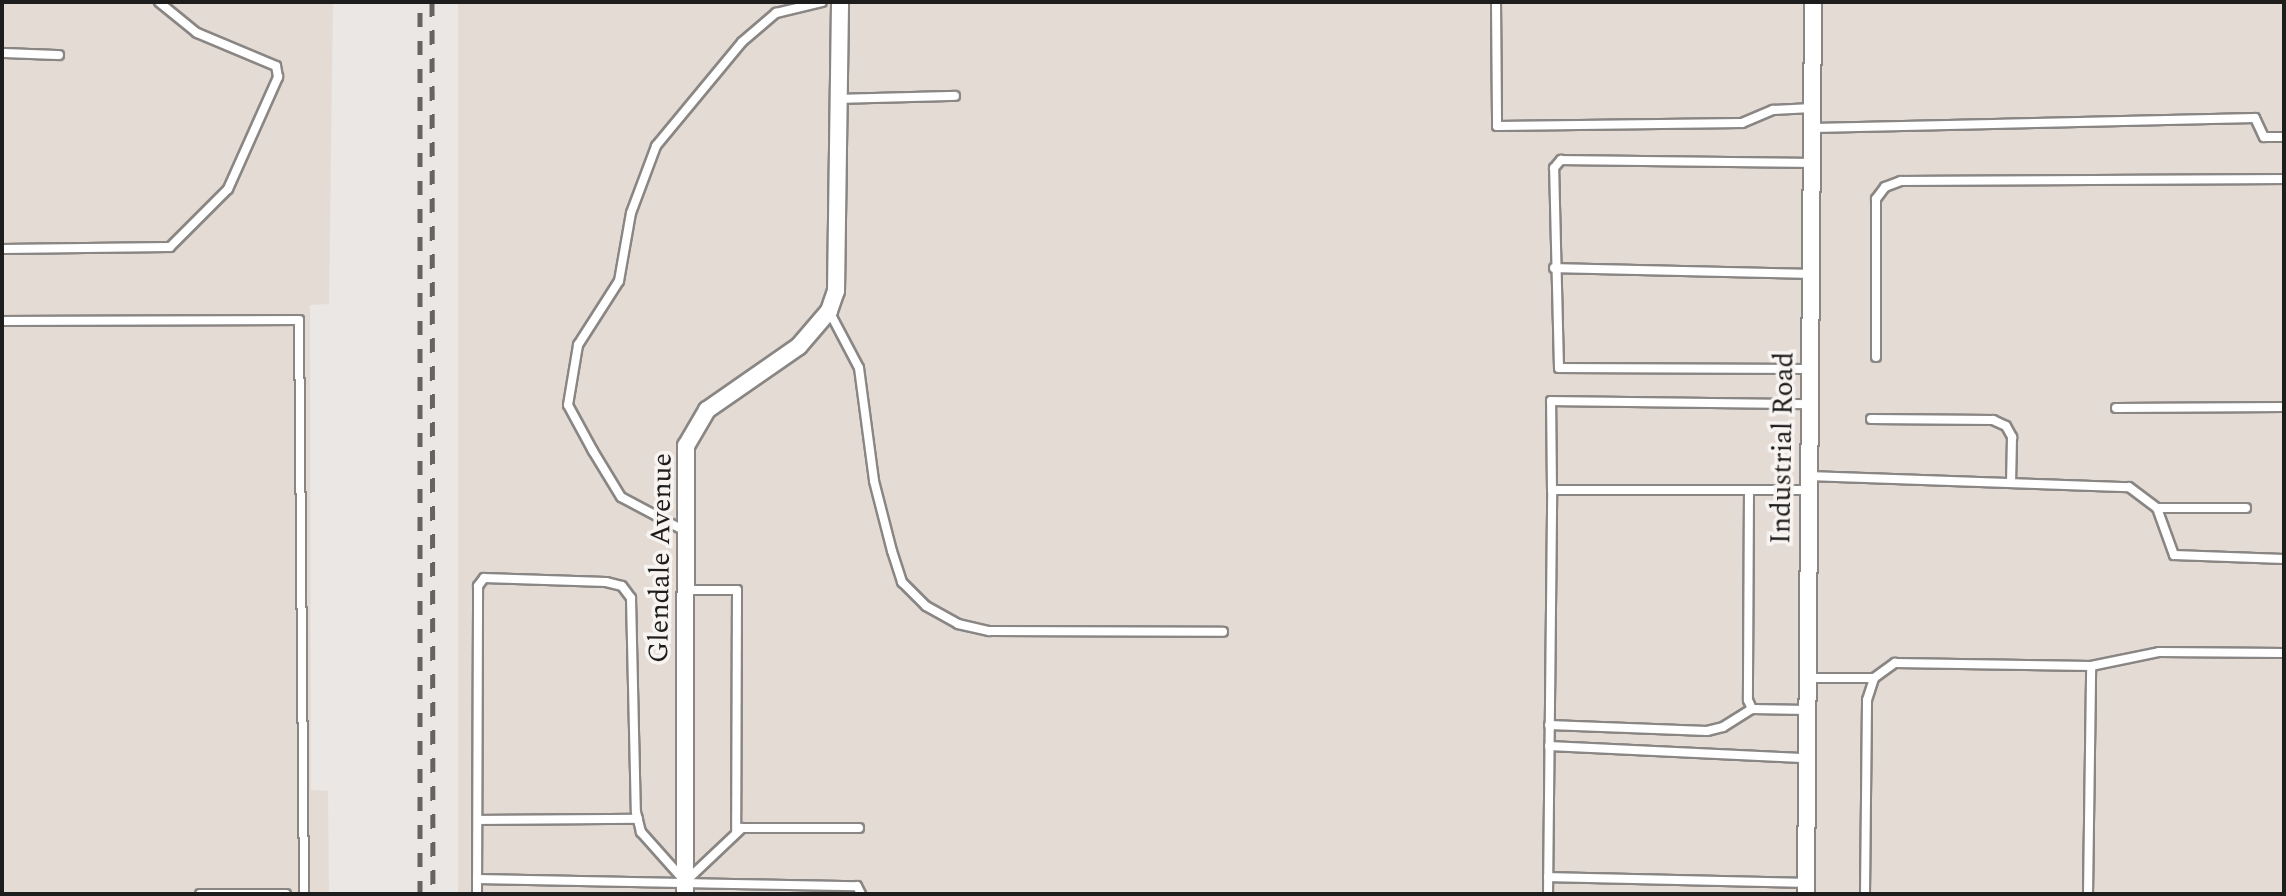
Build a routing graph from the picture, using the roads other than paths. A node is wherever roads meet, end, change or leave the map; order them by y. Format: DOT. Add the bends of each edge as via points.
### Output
graph roads {
  1 [pos="159,2"];
  2 [pos="822,2"];
  3 [pos="840,2"];
  4 [pos="1496,2"];
  5 [pos="1813,2"];
  6 [pos="2,53"];
  7 [pos="59,55"];
  8 [pos="955,96"];
  9 [pos="838,99"];
  10 [pos="1812,108"];
  11 [pos="1812,128"];
  12 [pos="2284,137"];
  13 [pos="1812,163"];
  14 [pos="2284,179"];
  15 [pos="2,249"];
  16 [pos="1554,268"];
  17 [pos="1810,274"];
  18 [pos="829,311"];
  19 [pos="2,321"];
  20 [pos="1876,357"];
  21 [pos="1809,369"];
  22 [pos="1809,404"];
  23 [pos="2284,407"];
  24 [pos="2116,408"];
  25 [pos="1871,419"];
  26 [pos="1808,483"];
  27 [pos="2011,483"];
  28 [pos="1552,490"];
  29 [pos="1749,490"];
  30 [pos="2157,508"];
  31 [pos="2246,508"];
  32 [pos="685,531"];
  33 [pos="2284,559"];
  34 [pos="685,590"];
  35 [pos="1223,632"];
  36 [pos="2284,653"];
  37 [pos="2091,666"];
  38 [pos="1807,678"];
  39 [pos="1874,678"];
  40 [pos="1752,709"];
  41 [pos="1807,710"];
  42 [pos="1549,725"];
  43 [pos="1549,746"];
  44 [pos="1807,758"];
  45 [pos="638,819"];
  46 [pos="478,820"];
  47 [pos="859,828"];
  48 [pos="736,832"];
  49 [pos="1548,877"];
  50 [pos="477,879"];
  51 [pos="685,888"];
  52 [pos="1806,888"];
  53 [pos="200,894"];
  54 [pos="286,894"];
  55 [pos="304,894"];
  56 [pos="477,894"];
  57 [pos="861,894"];
  58 [pos="1548,894"];
  59 [pos="1865,894"];
  60 [pos="2088,894"];
  1 -- 15 [label="lane" via="197,33 276,66 278,77 228,189 170,247"];
  2 -- 32 [label="lane" via="776,13 742,42 656,146 631,213 619,281 578,345 568,405 593,451 621,497"];
  3 -- 9 [label="street"];
  4 -- 10 [label="lane" via="1497,126 1742,123 1773,110"];
  5 -- 10 [label="street, Industrial Road"];
  6 -- 7 [label="lane"];
  8 -- 9 [label="lane"];
  9 -- 18 [label="street" via="836,291"];
  10 -- 11 [label="street, Industrial Road"];
  11 -- 12 [label="lane" via="2255,118 2264,137"];
  11 -- 13 [label="street, Industrial Road"];
  13 -- 16 [label="lane" via="1561,160 1554,168"];
  13 -- 17 [label="street, Industrial Road"];
  14 -- 20 [label="lane" via="1901,181 1885,187 1876,199"];
  16 -- 17 [label="lane"];
  16 -- 21 [label="lane" via="1559,368"];
  17 -- 21 [label="street, Industrial Road"];
  18 -- 32 [label="street, Glendale Avenue" via="799,346 698,419 685,455"];
  18 -- 35 [label="lane" via="859,368 874,481 902,582 926,606 958,624 989,631"];
  19 -- 55 [label="lane" via="299,320"];
  21 -- 22 [label="street, Industrial Road"];
  22 -- 26 [label="street, Industrial Road"];
  22 -- 28 [label="lane" via="1551,401"];
  23 -- 24 [label="lane"];
  25 -- 27 [label="lane" via="1993,420 2006,426 2012,437"];
  26 -- 27 [label="lane"];
  26 -- 29 [label="lane"];
  26 -- 38 [label="street, Industrial Road"];
  27 -- 30 [label="lane" via="2129,487"];
  28 -- 29 [label="lane"];
  28 -- 42 [label="lane"];
  29 -- 40 [label="lane"];
  30 -- 31 [label="lane"];
  30 -- 33 [label="lane" via="2174,555"];
  32 -- 34 [label="street, Glendale Avenue"];
  34 -- 48 [label="lane" via="737,590"];
  34 -- 51 [label="street, Glendale Avenue"];
  36 -- 37 [label="lane" via="2159,652"];
  37 -- 39 [label="lane" via="1895,663"];
  37 -- 60 [label="lane"];
  38 -- 39 [label="lane"];
  38 -- 41 [label="street, Industrial Road"];
  39 -- 59 [label="lane" via="1867,700"];
  40 -- 41 [label="lane"];
  40 -- 42 [label="lane" via="1707,731"];
  41 -- 44 [label="street, Industrial Road"];
  42 -- 43 [label="lane"];
  43 -- 44 [label="lane"];
  43 -- 49 [label="lane"];
  44 -- 52 [label="street, Industrial Road"];
  45 -- 46 [label="lane"];
  45 -- 46 [label="lane" via="631,598 622,586 606,582 484,578 478,586"];
  45 -- 51 [label="lane" via="641,832"];
  46 -- 50 [label="lane"];
  47 -- 48 [label="lane" via="772,826"];
  48 -- 51 [label="lane"];
  49 -- 52 [label="lane"];
  49 -- 58 [label="lane"];
  50 -- 51 [label="lane"];
  50 -- 56 [label="lane"];
  51 -- 57 [label="lane" via="857,886"];
  53 -- 54 [label="lane"];
}
